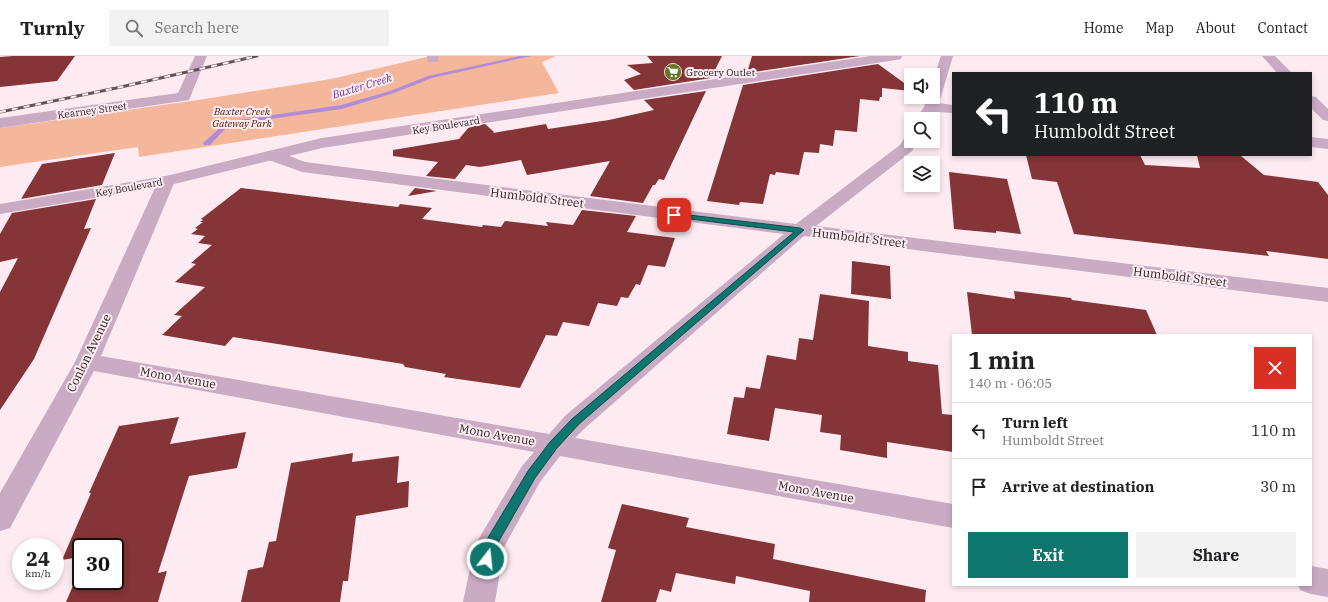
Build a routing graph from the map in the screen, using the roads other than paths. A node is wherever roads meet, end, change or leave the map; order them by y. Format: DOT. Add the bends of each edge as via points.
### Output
graph roads {
  1 [pos="201,56"];
  2 [pos="896,56"];
  3 [pos="947,56"];
  4 [pos="1268,56"];
  5 [pos="1284,72"];
  6 [pos="1312,101"];
  7 [pos="952,109"];
  8 [pos="928,112"];
  9 [pos="934,112"];
  10 [pos="1328,117"];
  11 [pos="0,123"];
  12 [pos="1312,142"];
  13 [pos="1328,144"];
  14 [pos="906,148"];
  15 [pos="272,156"];
  16 [pos="166,181"];
  17 [pos="0,209"];
  18 [pos="800,230"];
  19 [pos="1328,295"];
  20 [pos="88,362"];
  21 [pos="554,445"];
  22 [pos="952,516"];
  23 [pos="0,519"];
  24 [pos="1312,580"];
  25 [pos="1328,583"];
  26 [pos="479,602"];
  1 -- 11 [label="street, Kearney Street" via="184,97"];
  2 -- 15 [label="street, Key Boulevard" via="322,143"];
  3 -- 8 [label="street"];
  4 -- 5 [label="street"];
  6 -- 10 [label="street"];
  7 -- 9 [label="street"];
  12 -- 13 [label="street"];
  14 -- 18 [label="street"];
  15 -- 16 [label="street, Key Boulevard"];
  15 -- 18 [label="street, Humboldt Street" via="302,167"];
  16 -- 17 [label="street, Key Boulevard"];
  16 -- 20 [label="street, Conlon Avenue"];
  18 -- 19 [label="street, Humboldt Street"];
  18 -- 21 [label="street" via="575,422"];
  20 -- 21 [label="street, Mono Avenue"];
  20 -- 23 [label="street, Conlon Avenue"];
  21 -- 22 [label="street, Mono Avenue"];
  21 -- 26 [label="street" via="532,474 490,545"];
  24 -- 25 [label="street"];
}
